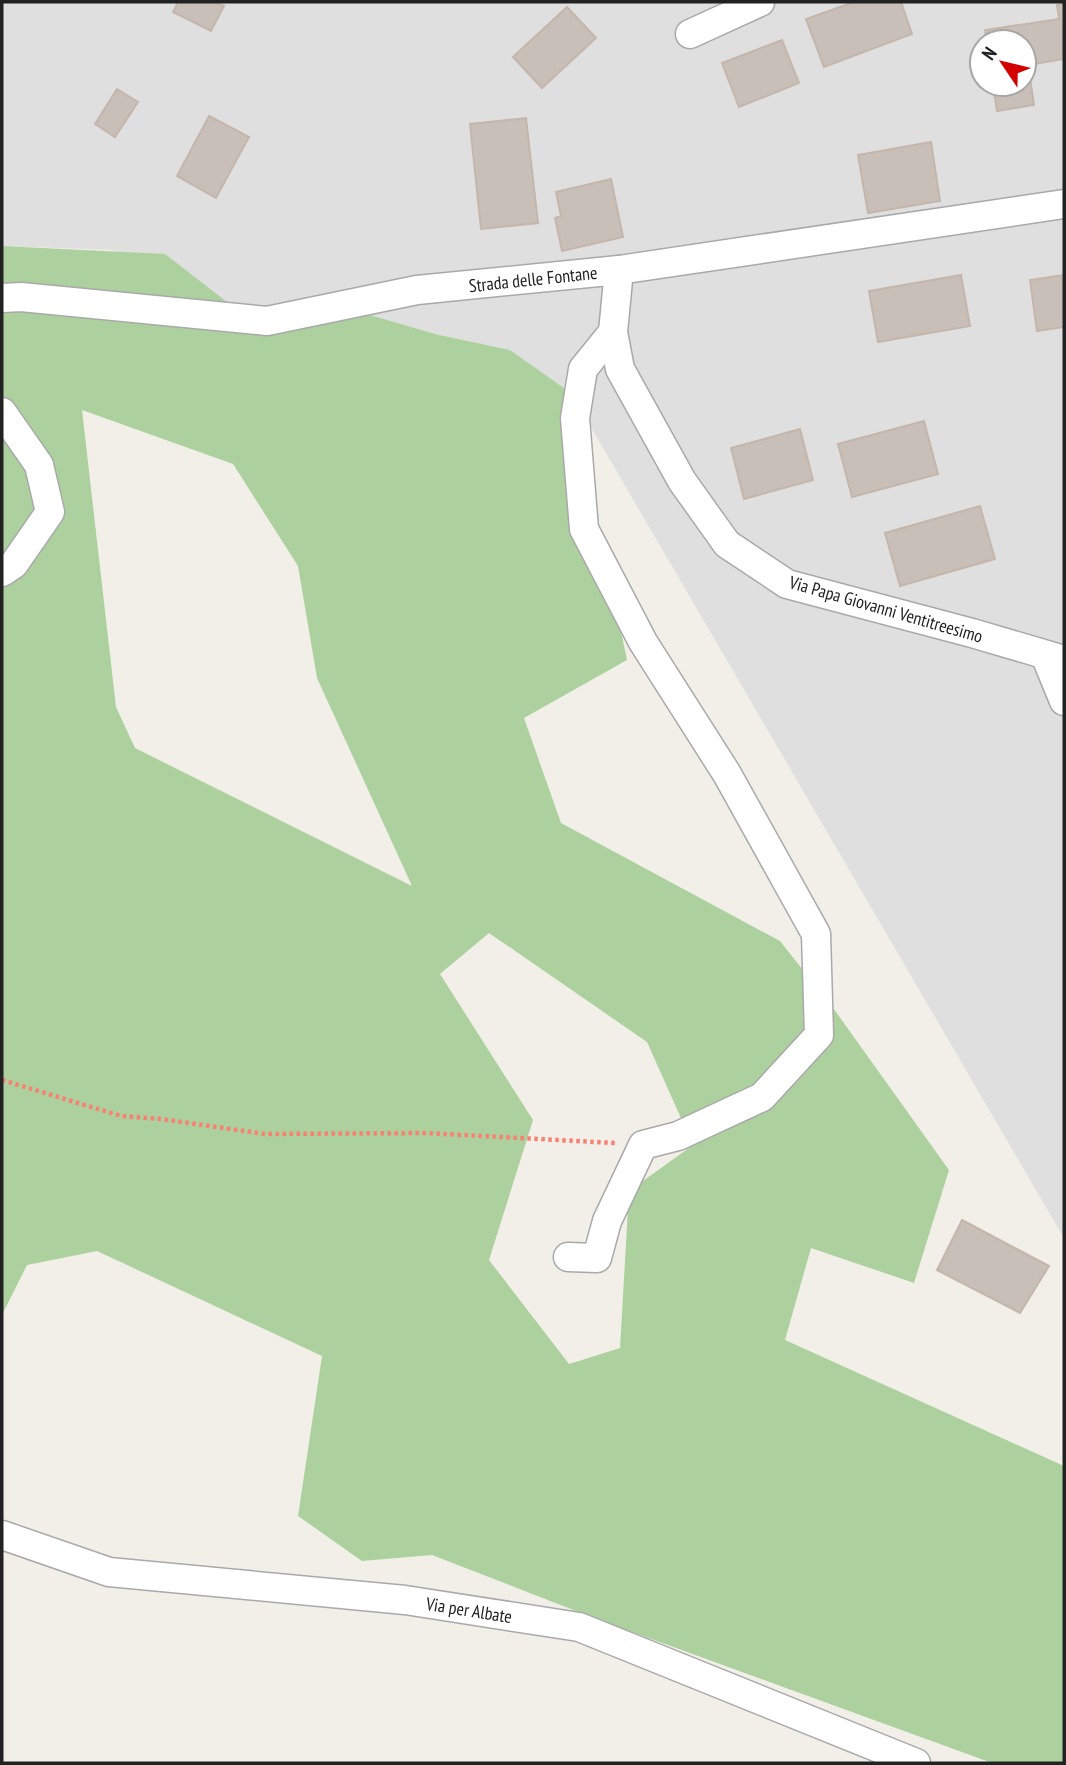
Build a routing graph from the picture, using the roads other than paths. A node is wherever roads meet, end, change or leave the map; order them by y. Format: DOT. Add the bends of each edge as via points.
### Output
graph roads {
  1 [pos="761,2"];
  2 [pos="690,34"];
  3 [pos="1064,204"];
  4 [pos="619,270"];
  5 [pos="2,298"];
  6 [pos="613,331"];
  7 [pos="2,412"];
  8 [pos="2,572"];
  9 [pos="1055,657"];
  10 [pos="1064,701"];
  11 [pos="568,1257"];
  12 [pos="2,1535"];
  13 [pos="916,1763"];
  1 -- 2 [label="street"];
  3 -- 4 [label="street, Strada delle Fontane"];
  4 -- 5 [label="street, Strada delle Fontane" via="417,290 267,321"];
  4 -- 6 [label="street, Via Papa Giovanni Ventitreesimo"];
  6 -- 9 [label="street, Via Papa Giovanni Ventitreesimo" via="620,369 639,405 682,481 727,544 787,584"];
  6 -- 11 [label="street" via="583,369 575,418 584,529 643,642 727,774 816,934 818,1035 762,1097 678,1136 643,1144 607,1221 597,1258"];
  7 -- 8 [label="street" via="39,465 50,512 14,564"];
  9 -- 10 [label="street"];
  12 -- 13 [label="street, Via per Albate" via="108,1572 405,1600 579,1627"];
}
